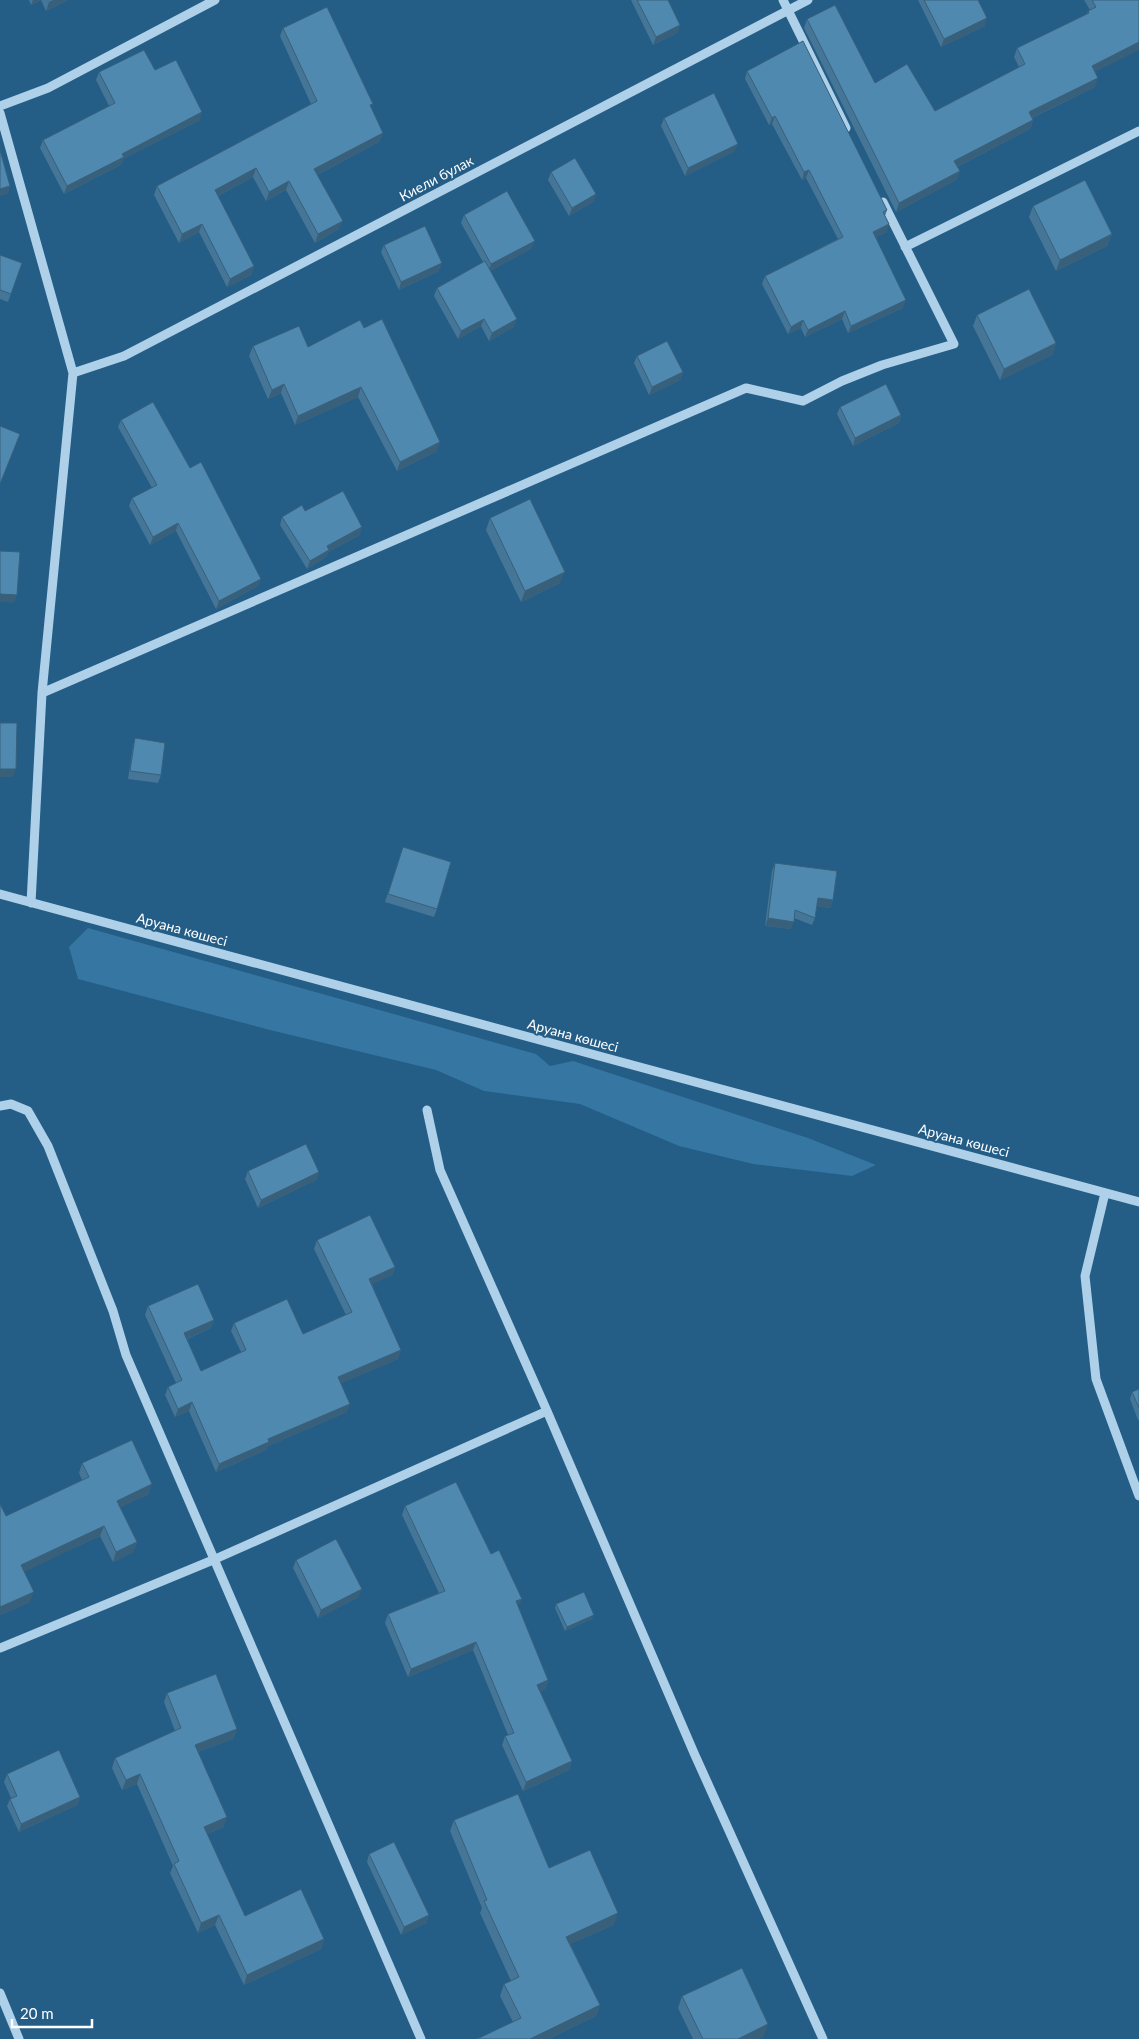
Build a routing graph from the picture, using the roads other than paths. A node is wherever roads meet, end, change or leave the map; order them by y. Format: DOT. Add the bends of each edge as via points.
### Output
graph roads {
  1 [pos="215,0"];
  2 [pos="783,0"];
  3 [pos="808,0"];
  4 [pos="788,10"];
  5 [pos="0,106"];
  6 [pos="0,113"];
  7 [pos="1139,131"];
  8 [pos="849,133"];
  9 [pos="879,195"];
  10 [pos="905,247"];
  11 [pos="73,373"];
  12 [pos="42,693"];
  13 [pos="0,894"];
  14 [pos="31,903"];
  15 [pos="0,1106"];
  16 [pos="427,1110"];
  17 [pos="1105,1192"];
  18 [pos="1139,1202"];
  19 [pos="547,1411"];
  20 [pos="1139,1496"];
  21 [pos="213,1560"];
  22 [pos="0,1648"];
  23 [pos="0,1993"];
  24 [pos="19,2039"];
  25 [pos="420,2039"];
  26 [pos="823,2039"];
  1 -- 5 [label="street" via="48,88"];
  2 -- 4 [label="street"];
  3 -- 4 [label="street, Киели булак"];
  4 -- 8 [label="street"];
  4 -- 11 [label="street, Киели булак" via="133,351"];
  6 -- 11 [label="street"];
  7 -- 10 [label="street"];
  9 -- 10 [label="street"];
  10 -- 12 [label="street" via="954,344 882,365 803,401 746,388"];
  11 -- 12 [label="street"];
  12 -- 14 [label="street"];
  13 -- 14 [label="street, Аруана көшесі"];
  14 -- 17 [label="street, Аруана көшесі"];
  15 -- 21 [label="street" via="11,1104 28,1111 48,1146 113,1311 126,1354"];
  16 -- 19 [label="street" via="440,1170"];
  17 -- 18 [label="street, Аруана көшесі"];
  17 -- 20 [label="street" via="1085,1276 1096,1379"];
  19 -- 21 [label="street"];
  19 -- 26 [label="street" via="694,1753"];
  21 -- 22 [label="street"];
  21 -- 25 [label="street"];
  23 -- 24 [label="street"];
}
